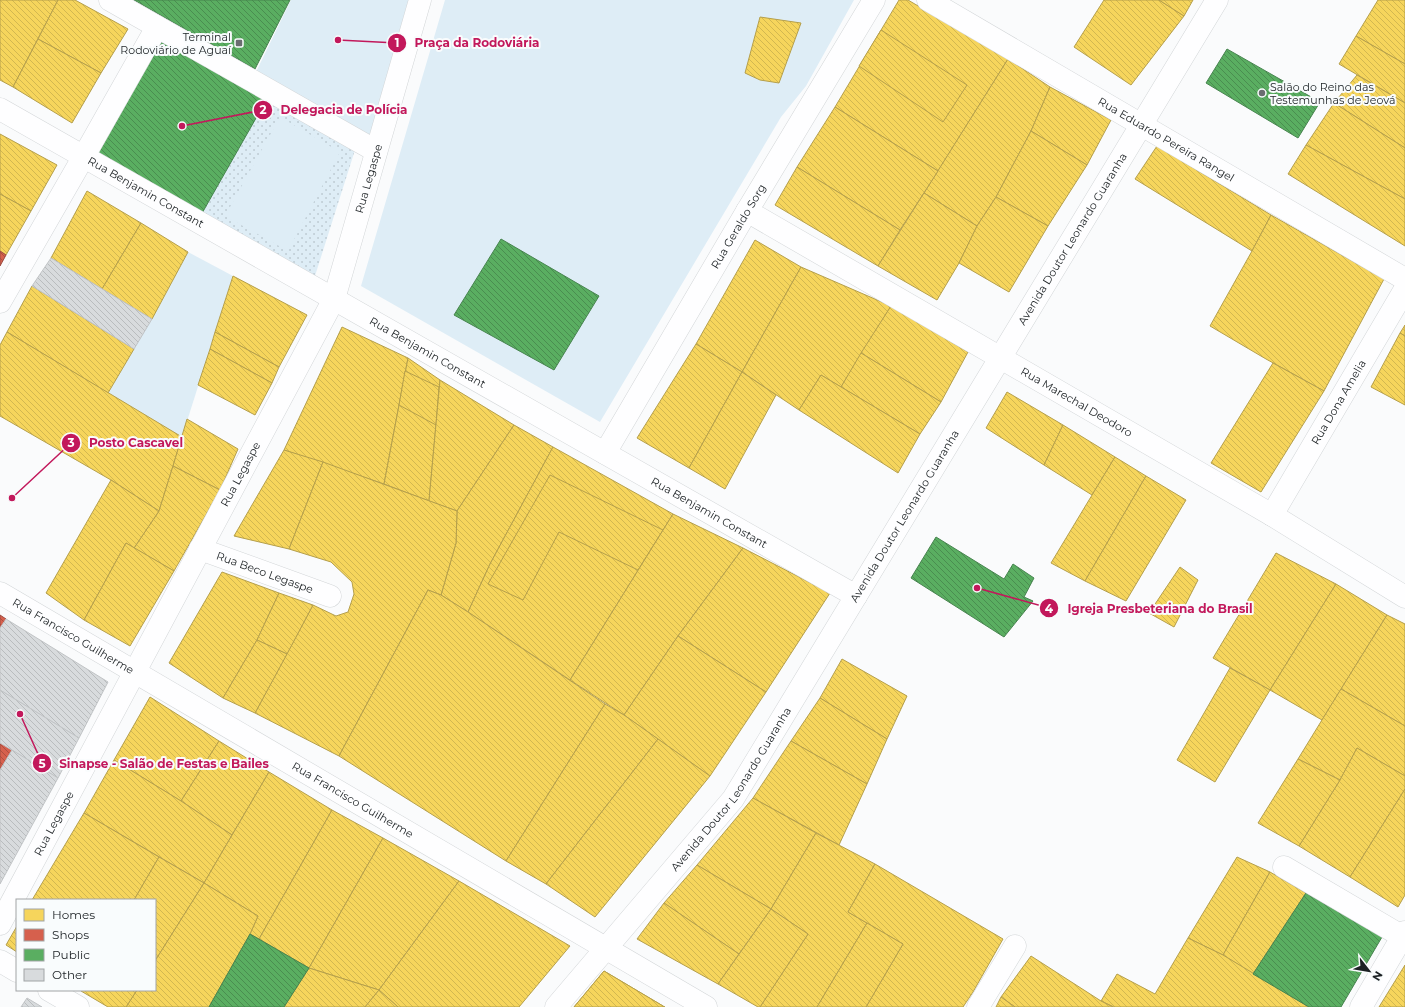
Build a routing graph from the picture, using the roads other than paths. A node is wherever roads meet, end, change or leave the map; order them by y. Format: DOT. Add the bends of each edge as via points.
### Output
graph roads {
  1 [pos="110,0"];
  2 [pos="420,0"];
  3 [pos="874,0"];
  4 [pos="928,0"];
  5 [pos="1217,0"];
  6 [pos="157,27"];
  7 [pos="0,109"];
  8 [pos="1141,125"];
  9 [pos="376,151"];
  10 [pos="84,156"];
  11 [pos="747,211"];
  12 [pos="1405,279"];
  13 [pos="1405,289"];
  14 [pos="334,298"];
  15 [pos="0,302"];
  16 [pos="1000,359"];
  17 [pos="605,453"];
  18 [pos="1272,515"];
  19 [pos="200,549"];
  20 [pos="0,593"];
  21 [pos="330,596"];
  22 [pos="856,596"];
  23 [pos="1405,597"];
  24 [pos="135,671"];
  25 [pos="1284,867"];
  26 [pos="0,924"];
  27 [pos="1404,936"];
  28 [pos="1015,946"];
  29 [pos="606,948"];
  30 [pos="0,961"];
  31 [pos="16,970"];
  32 [pos="51,991"];
  33 [pos="78,1007"];
  34 [pos="556,1007"];
  35 [pos="706,1007"];
  36 [pos="978,1007"];
  37 [pos="1361,1007"];
  1 -- 6 [label="street"];
  2 -- 9 [label="street, Rua Legaspe"];
  3 -- 11 [label="street, Rua Geraldo Sorg"];
  4 -- 8 [label="street, Rua Eduardo Pereira Rangel"];
  5 -- 8 [label="street, Avenida Doutor Leonardo Guaranha"];
  6 -- 9 [label="street"];
  6 -- 10 [label="street"];
  7 -- 10 [label="street, Rua Benjamin Constant"];
  8 -- 12 [label="street, Rua Eduardo Pereira Rangel"];
  8 -- 16 [label="street, Avenida Doutor Leonardo Guaranha"];
  9 -- 14 [label="street, Rua Legaspe"];
  10 -- 14 [label="street, Rua Benjamin Constant"];
  10 -- 15 [label="street"];
  11 -- 16 [label="street, Rua Marechal Deodoro"];
  11 -- 17 [label="street, Rua Geraldo Sorg"];
  13 -- 18 [label="street, Rua Dona Amelia"];
  14 -- 17 [label="street, Rua Benjamin Constant"];
  14 -- 19 [label="street, Rua Legaspe"];
  16 -- 18 [label="street, Rua Marechal Deodoro"];
  16 -- 22 [label="street, Avenida Doutor Leonardo Guaranha"];
  17 -- 22 [label="street, Rua Benjamin Constant"];
  18 -- 23 [label="street, Rua Marechal Deodoro"];
  19 -- 21 [label="street, Rua Beco Legaspe"];
  19 -- 24 [label="street, Rua Legaspe"];
  20 -- 24 [label="street, Rua Francisco Guilherme"];
  22 -- 29 [label="street, Avenida Doutor Leonardo Guaranha" via="733,798"];
  24 -- 26 [label="street, Rua Legaspe"];
  24 -- 29 [label="street, Rua Francisco Guilherme"];
  25 -- 27 [label="street"];
  27 -- 37 [label="street"];
  28 -- 36 [label="street"];
  29 -- 34 [label="street, Avenida Doutor Leonardo Guaranha"];
  29 -- 35 [label="street, Rua Francisco Guilherme"];
  30 -- 31 [label="street"];
  32 -- 33 [label="street"];
}
